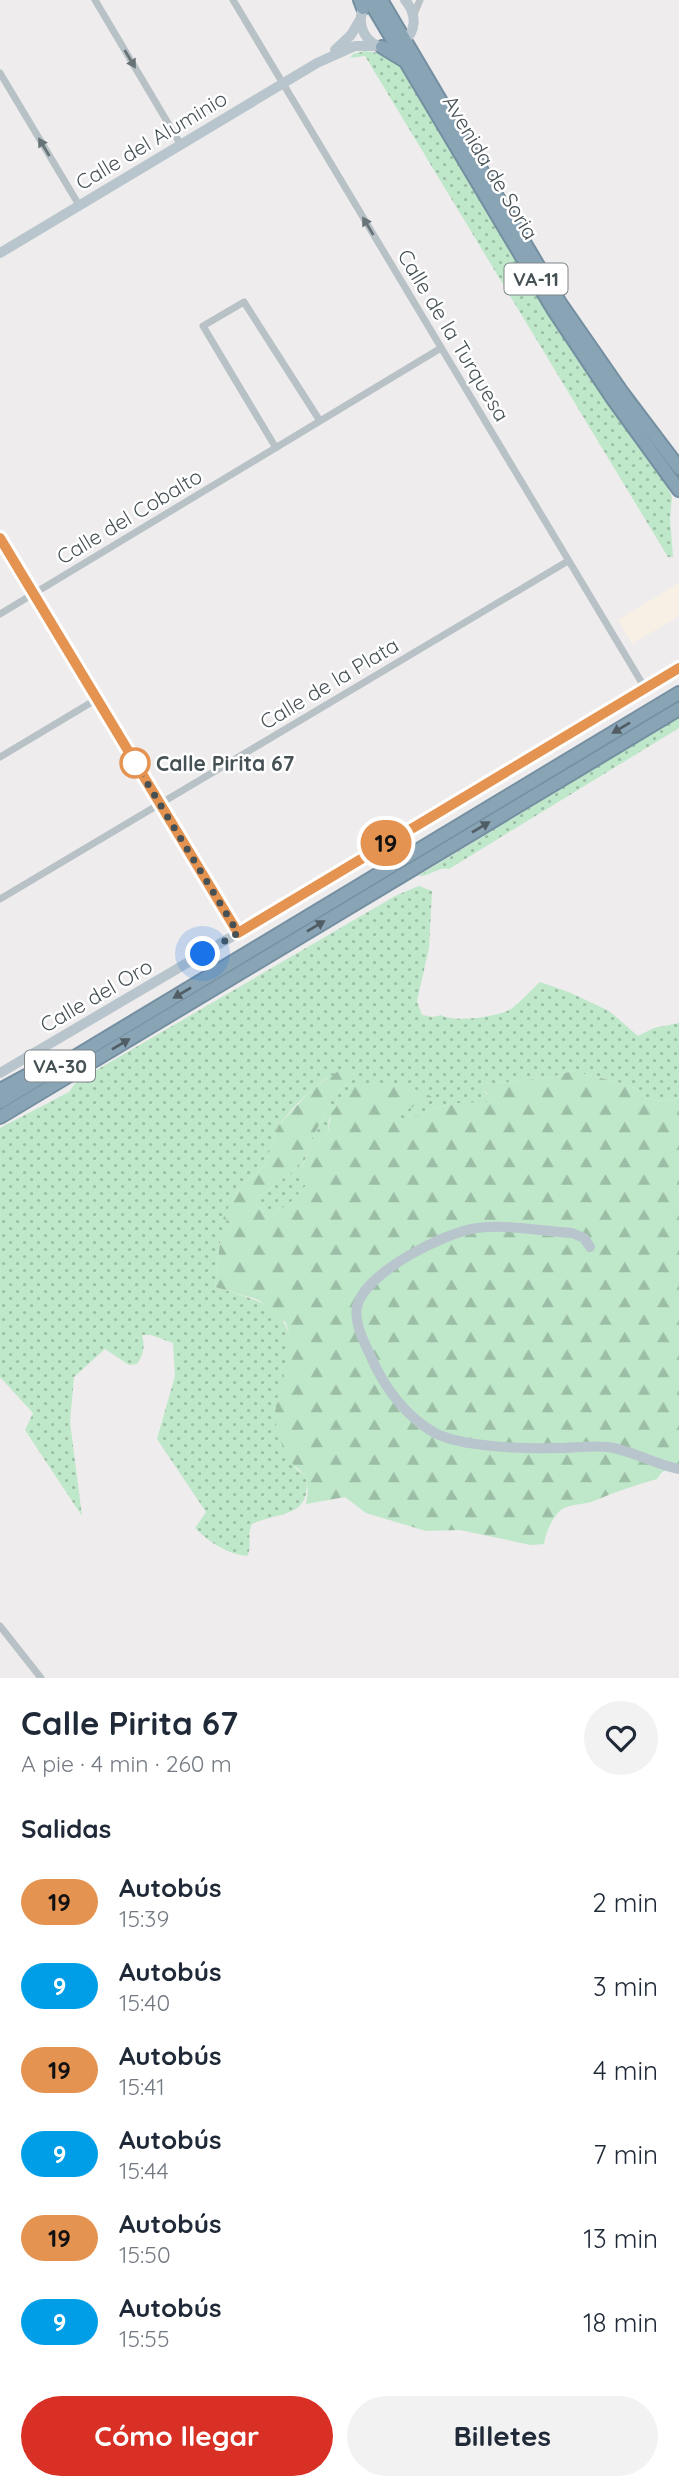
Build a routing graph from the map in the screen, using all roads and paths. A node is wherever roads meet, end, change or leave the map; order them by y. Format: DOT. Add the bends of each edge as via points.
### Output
graph roads {
  1 [pos="95,0"];
  2 [pos="233,0"];
  3 [pos="381,0"];
  4 [pos="406,0"];
  5 [pos="419,1"];
  6 [pos="364,5"];
  7 [pos="414,14"];
  8 [pos="401,44"];
  9 [pos="378,46"];
  10 [pos="323,60"];
  11 [pos="405,61"];
  12 [pos="0,73"];
  13 [pos="283,84"];
  14 [pos="181,145"];
  15 [pos="79,205"];
  16 [pos="0,253"];
  17 [pos="441,348"];
  18 [pos="320,421"];
  19 [pos="276,448"];
  20 [pos="679,468"];
  21 [pos="679,490"];
  22 [pos="0,538"];
  23 [pos="568,561"];
  24 [pos="33,593"];
  25 [pos="0,614"];
  26 [pos="679,668"];
  27 [pos="645,688"];
  28 [pos="679,693"];
  29 [pos="97,699"];
  30 [pos="679,709"];
  31 [pos="0,757"];
  32 [pos="159,804"];
  33 [pos="420,857"];
  34 [pos="391,874"];
  35 [pos="0,899"];
  36 [pos="238,933"];
  37 [pos="120,1030"];
  38 [pos="0,1073"];
  39 [pos="0,1090"];
  40 [pos="0,1102"];
  41 [pos="0,1117"];
  42 [pos="590,1247"];
  43 [pos="679,1469"];
  44 [pos="0,1626"];
  45 [pos="7,1635"];
  46 [pos="0,1640"];
  47 [pos="41,1678"];
  1 -- 14 [label="street, one-way"];
  2 -- 13 [label="street, Calle de la Turquesa"];
  3 -- 8 [label="highway, Avenida de Soria / VA-11"];
  4 -- 5 [label="street"];
  4 -- 7 [label="street"];
  5 -- 7 [label="street"];
  6 -- 8 [label="highway, Avenida de Soria / VA-11"];
  6 -- 9 [label="street" via="361,26"];
  6 -- 10 [label="street, Calle del Aluminio" via="351,36"];
  7 -- 8 [label="street" via="412,31"];
  8 -- 9 [label="street, Calle del Aluminio"];
  8 -- 11 [label="highway, Avenida de Soria / VA-11"];
  8 -- 20 [label="highway, Avenida de Soria / VA-11" via="560,303"];
  9 -- 10 [label="street, Calle del Aluminio" via="355,46"];
  9 -- 11 [label="highway"];
  10 -- 13 [label="street, Calle del Aluminio"];
  11 -- 21 [label="highway, Avenida de Soria / VA-11" via="553,309"];
  15 -- 12 [label="street, one-way"];
  13 -- 14 [label="street, Calle del Aluminio"];
  17 -- 13 [label="street, Calle de la Turquesa, one-way"];
  14 -- 15 [label="street, Calle del Aluminio"];
  15 -- 16 [label="street, Calle del Aluminio"];
  17 -- 18 [label="street, Calle del Cobalto"];
  17 -- 23 [label="street, Calle de la Turquesa"];
  18 -- 19 [label="street, Calle del Cobalto"];
  18 -- 19 [label="street" via="244,302 203,326"];
  19 -- 24 [label="street, Calle del Cobalto"];
  22 -- 24 [label="street"];
  23 -- 27 [label="street, Calle de la Turquesa"];
  23 -- 32 [label="street, Calle de la Plata"];
  24 -- 25 [label="street, Calle del Cobalto"];
  24 -- 29 [label="street"];
  26 -- 27 [label="street, Calle del Oro"];
  27 -- 36 [label="street, Calle del Oro"];
  28 -- 33 [label="highway, VA-30, one-way"];
  29 -- 31 [label="street"];
  29 -- 32 [label="street"];
  33 -- 30 [label="highway, VA-30, one-way"];
  32 -- 35 [label="street, Calle de la Plata"];
  32 -- 36 [label="street"];
  33 -- 34 [label="highway, VA-30"];
  34 -- 37 [label="highway, VA-30, one-way"];
  41 -- 34 [label="highway, VA-30, one-way"];
  36 -- 38 [label="street, Calle del Oro"];
  37 -- 39 [label="highway" via="92,1040"];
  37 -- 40 [label="highway, VA-30"];
  42 -- 43 [label="street" via="572,1233 497,1227 455,1232 382,1274 364,1292 356,1317 363,1338 396,1400 448,1438 542,1448 610,1447"];
  44 -- 45 [label="street"];
  45 -- 46 [label="street"];
  45 -- 47 [label="street"];
}
